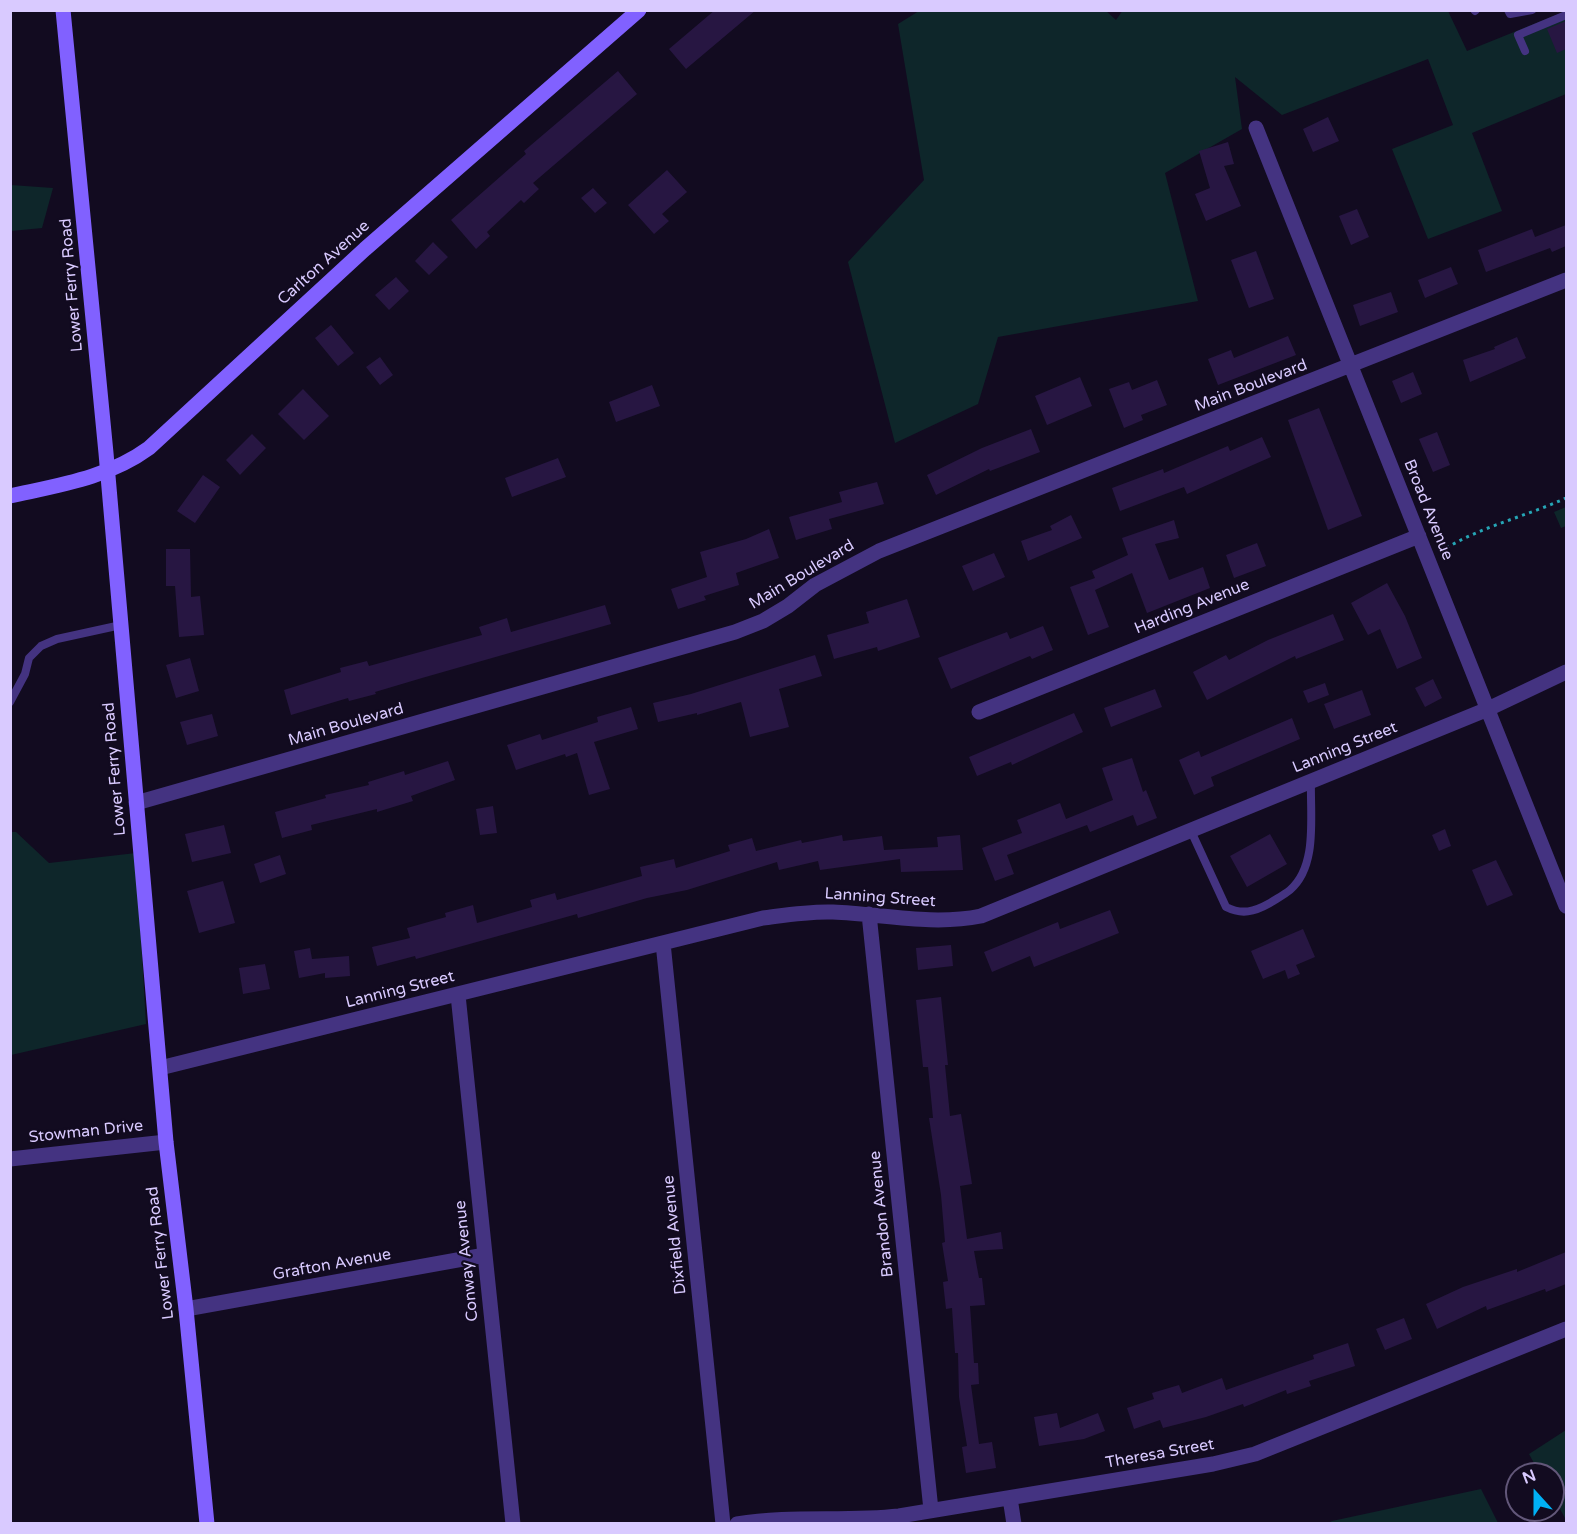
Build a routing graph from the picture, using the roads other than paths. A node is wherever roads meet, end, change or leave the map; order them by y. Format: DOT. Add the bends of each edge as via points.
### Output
graph roads {
  1 [pos="63,10"];
  2 [pos="639,10"];
  3 [pos="1508,10"];
  4 [pos="1532,10"];
  5 [pos="1566,15"];
  6 [pos="1525,51"];
  7 [pos="1256,128"];
  8 [pos="1566,280"];
  9 [pos="1352,367"];
  10 [pos="108,472"];
  11 [pos="10,496"];
  12 [pos="1419,536"];
  13 [pos="121,625"];
  14 [pos="1566,672"];
  15 [pos="10,702"];
  16 [pos="1488,709"];
  17 [pos="979,712"];
  18 [pos="1311,782"];
  19 [pos="135,802"];
  20 [pos="1191,831"];
  21 [pos="1566,906"];
  22 [pos="869,914"];
  23 [pos="663,943"];
  24 [pos="458,995"];
  25 [pos="160,1068"];
  26 [pos="166,1142"];
  27 [pos="10,1159"];
  28 [pos="485,1255"];
  29 [pos="186,1309"];
  30 [pos="1566,1329"];
  31 [pos="1010,1498"];
  32 [pos="931,1510"];
  33 [pos="207,1524"];
  34 [pos="513,1524"];
  35 [pos="723,1524"];
  36 [pos="737,1524"];
  37 [pos="1014,1524"];
  1 -- 10 [label="street, Lower Ferry Road"];
  2 -- 10 [label="street, Carlton Avenue" via="366,249 149,448"];
  3 -- 4 [label="lane" via="1510,14"];
  5 -- 6 [label="lane" via="1518,35"];
  7 -- 9 [label="street, Broad Avenue"];
  8 -- 9 [label="street, Main Boulevard"];
  9 -- 12 [label="street, Broad Avenue"];
  9 -- 19 [label="street, Main Boulevard" via="879,551 815,585 763,621 735,632"];
  10 -- 11 [label="street, Carlton Avenue"];
  10 -- 13 [label="street, Lower Ferry Road"];
  12 -- 16 [label="street, Broad Avenue"];
  12 -- 17 [label="street, Harding Avenue"];
  13 -- 15 [label="lane" via="41,646 29,658"];
  13 -- 19 [label="street, Lower Ferry Road"];
  14 -- 16 [label="street, Lanning Street"];
  16 -- 18 [label="street, Lanning Street"];
  16 -- 21 [label="street, Broad Avenue"];
  18 -- 20 [label="street, Lanning Street"];
  18 -- 20 [label="lane" via="1308,858 1302,875 1290,890 1256,911 1238,913 1226,907"];
  19 -- 25 [label="street, Lower Ferry Road"];
  20 -- 22 [label="street, Lanning Street" via="981,916 938,920"];
  22 -- 23 [label="street, Lanning Street" via="797,913"];
  22 -- 32 [label="street, Brandon Avenue"];
  23 -- 24 [label="street, Lanning Street"];
  23 -- 35 [label="street, Dixfield Avenue"];
  24 -- 25 [label="street, Lanning Street"];
  24 -- 28 [label="street, Conway Avenue"];
  25 -- 26 [label="street, Lower Ferry Road"];
  26 -- 27 [label="street, Stowman Drive"];
  26 -- 29 [label="street, Lower Ferry Road"];
  28 -- 29 [label="street, Grafton Avenue"];
  28 -- 34 [label="street, Conway Avenue"];
  29 -- 33 [label="street, Lower Ferry Road"];
  30 -- 31 [label="street, Theresa Street" via="1255,1454"];
  31 -- 32 [label="street, Theresa Street"];
  31 -- 37 [label="street"];
  32 -- 36 [label="street, Theresa Street" via="870,1519 802,1518"];
}
